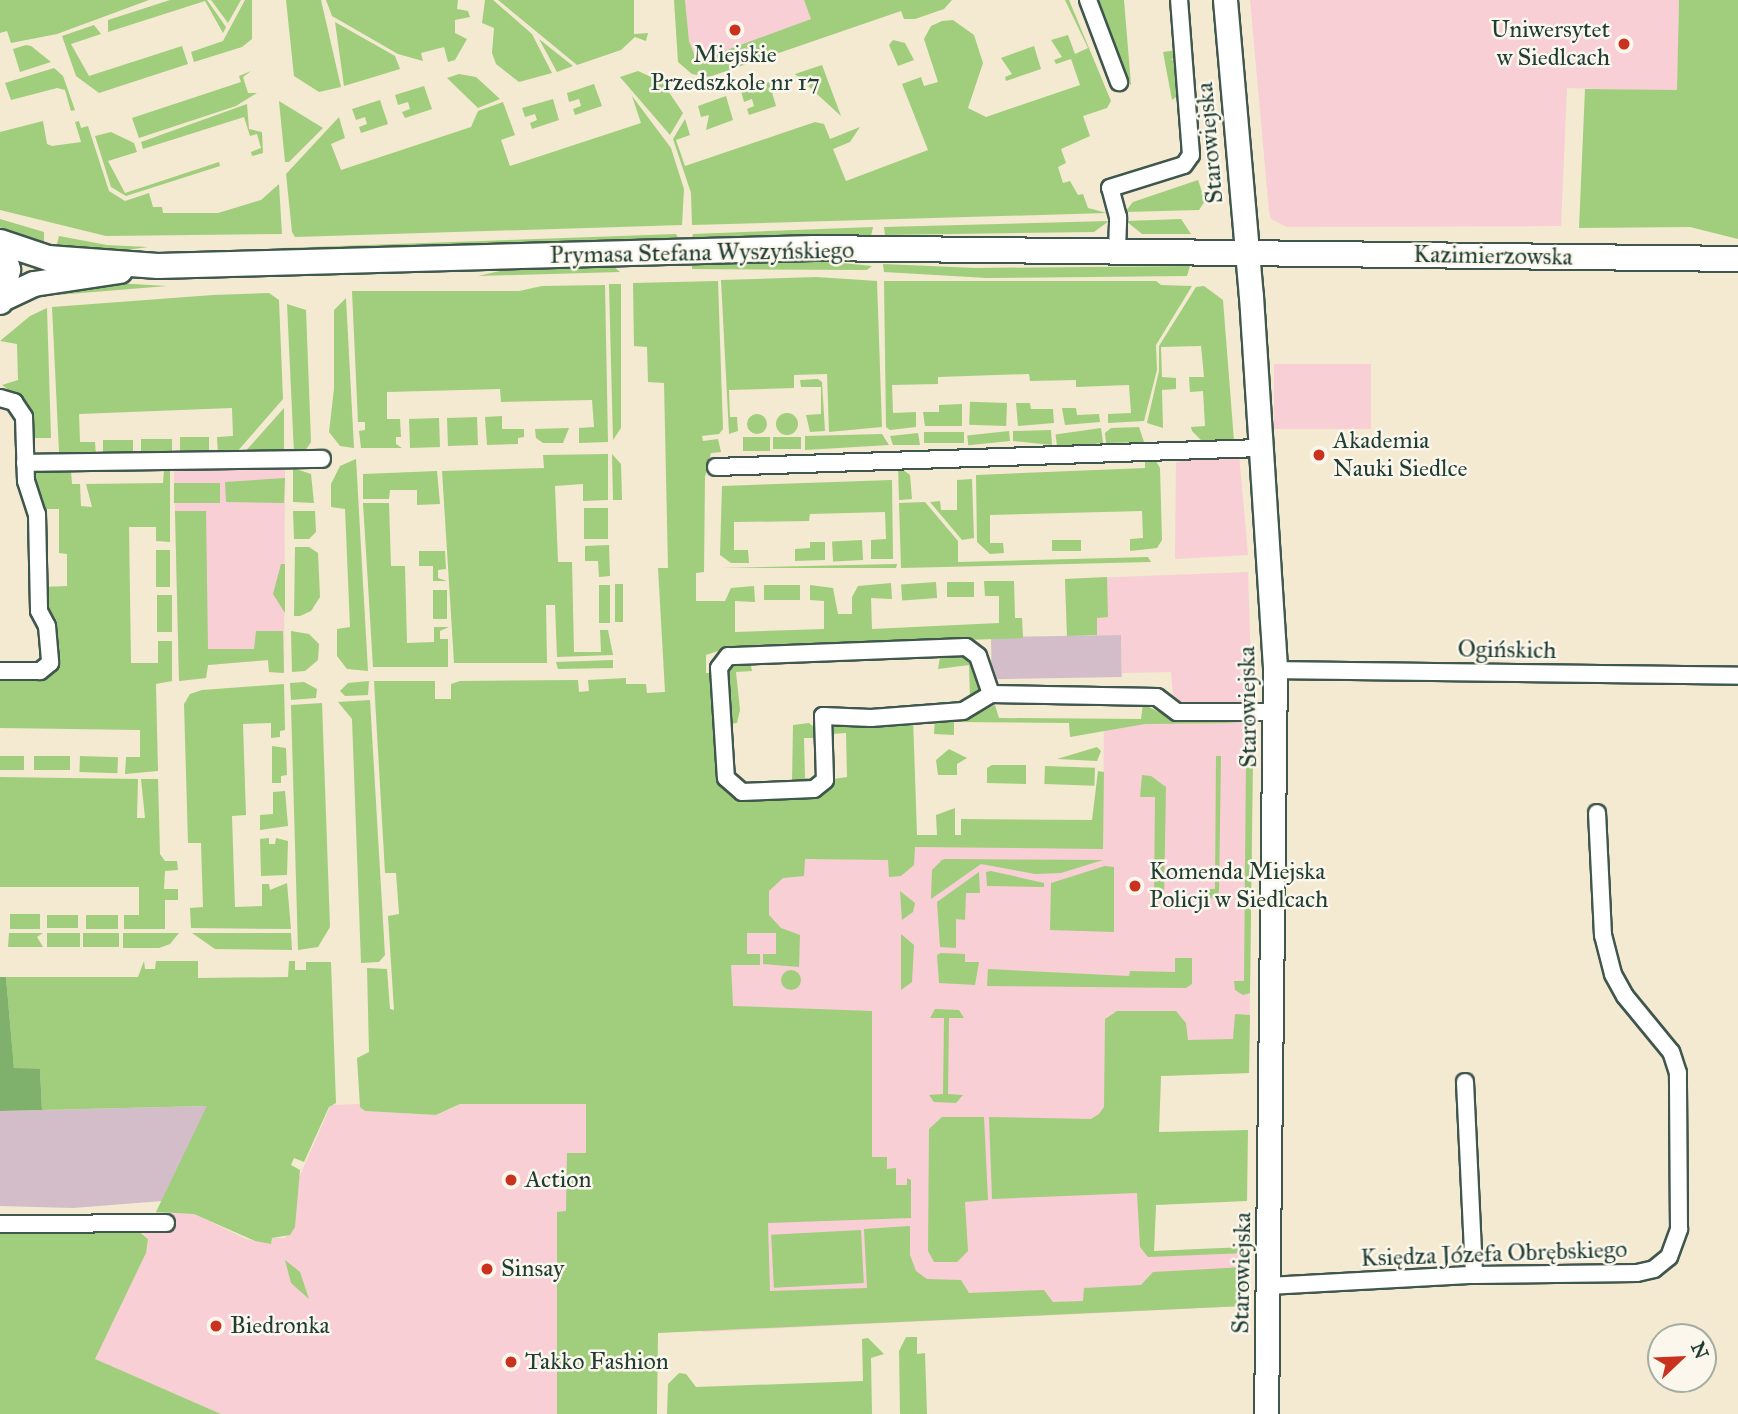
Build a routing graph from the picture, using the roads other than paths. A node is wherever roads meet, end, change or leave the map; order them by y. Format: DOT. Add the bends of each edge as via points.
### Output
graph roads {
  1 [pos="1088,0"];
  2 [pos="1180,0"];
  3 [pos="1226,0"];
  4 [pos="1119,82"];
  5 [pos="0,243"];
  6 [pos="1117,251"];
  7 [pos="1247,253"];
  8 [pos="1738,259"];
  9 [pos="158,266"];
  10 [pos="1,300"];
  11 [pos="0,398"];
  12 [pos="1261,448"];
  13 [pos="322,459"];
  14 [pos="25,463"];
  15 [pos="716,467"];
  16 [pos="1275,670"];
  17 [pos="0,671"];
  18 [pos="1738,676"];
  19 [pos="991,694"];
  20 [pos="1276,712"];
  21 [pos="1597,813"];
  22 [pos="1465,1082"];
  23 [pos="166,1223"];
  24 [pos="0,1224"];
  25 [pos="1474,1275"];
  26 [pos="1268,1286"];
  27 [pos="1266,1414"];
  1 -- 4 [label="street"];
  2 -- 6 [label="street" via="1191,155 1184,165 1110,188 1118,216"];
  3 -- 7 [label="main road, Starowiejska"];
  5 -- 9 [label="main road, Prymasa Stefana Wyszyńskiego" via="48,258"];
  5 -- 10 [label="main road" via="8,270"];
  6 -- 7 [label="main road, Prymasa Stefana Wyszyńskiego"];
  6 -- 9 [label="main road, Prymasa Stefana Wyszyńskiego" via="814,248"];
  7 -- 8 [label="main road, Kazimierzowska"];
  7 -- 12 [label="main road, Starowiejska"];
  9 -- 10 [label="main road, Prymasa Stefana Wyszyńskiego" via="34,284"];
  11 -- 14 [label="street" via="23,411"];
  12 -- 15 [label="street"];
  12 -- 16 [label="main road, Starowiejska"];
  13 -- 14 [label="street"];
  14 -- 17 [label="street" via="37,514 39,611 47,626 50,663 40,671"];
  16 -- 18 [label="street, Ogińskich"];
  16 -- 20 [label="main road, Starowiejska"];
  19 -- 19 [label="street" via="963,710 872,718 823,716 825,780 814,789 742,792 726,778 719,668 728,656 966,647 978,656"];
  19 -- 20 [label="street" via="1157,697 1178,712"];
  20 -- 26 [label="main road, Starowiejska"];
  21 -- 25 [label="street, Księdza Józefa Obrębskiego" via="1603,935 1613,974 1671,1052 1678,1073 1679,1229 1670,1257 1654,1269"];
  22 -- 25 [label="street"];
  23 -- 24 [label="street"];
  25 -- 26 [label="street, Księdza Józefa Obrębskiego"];
  26 -- 27 [label="main road, Starowiejska"];
}
